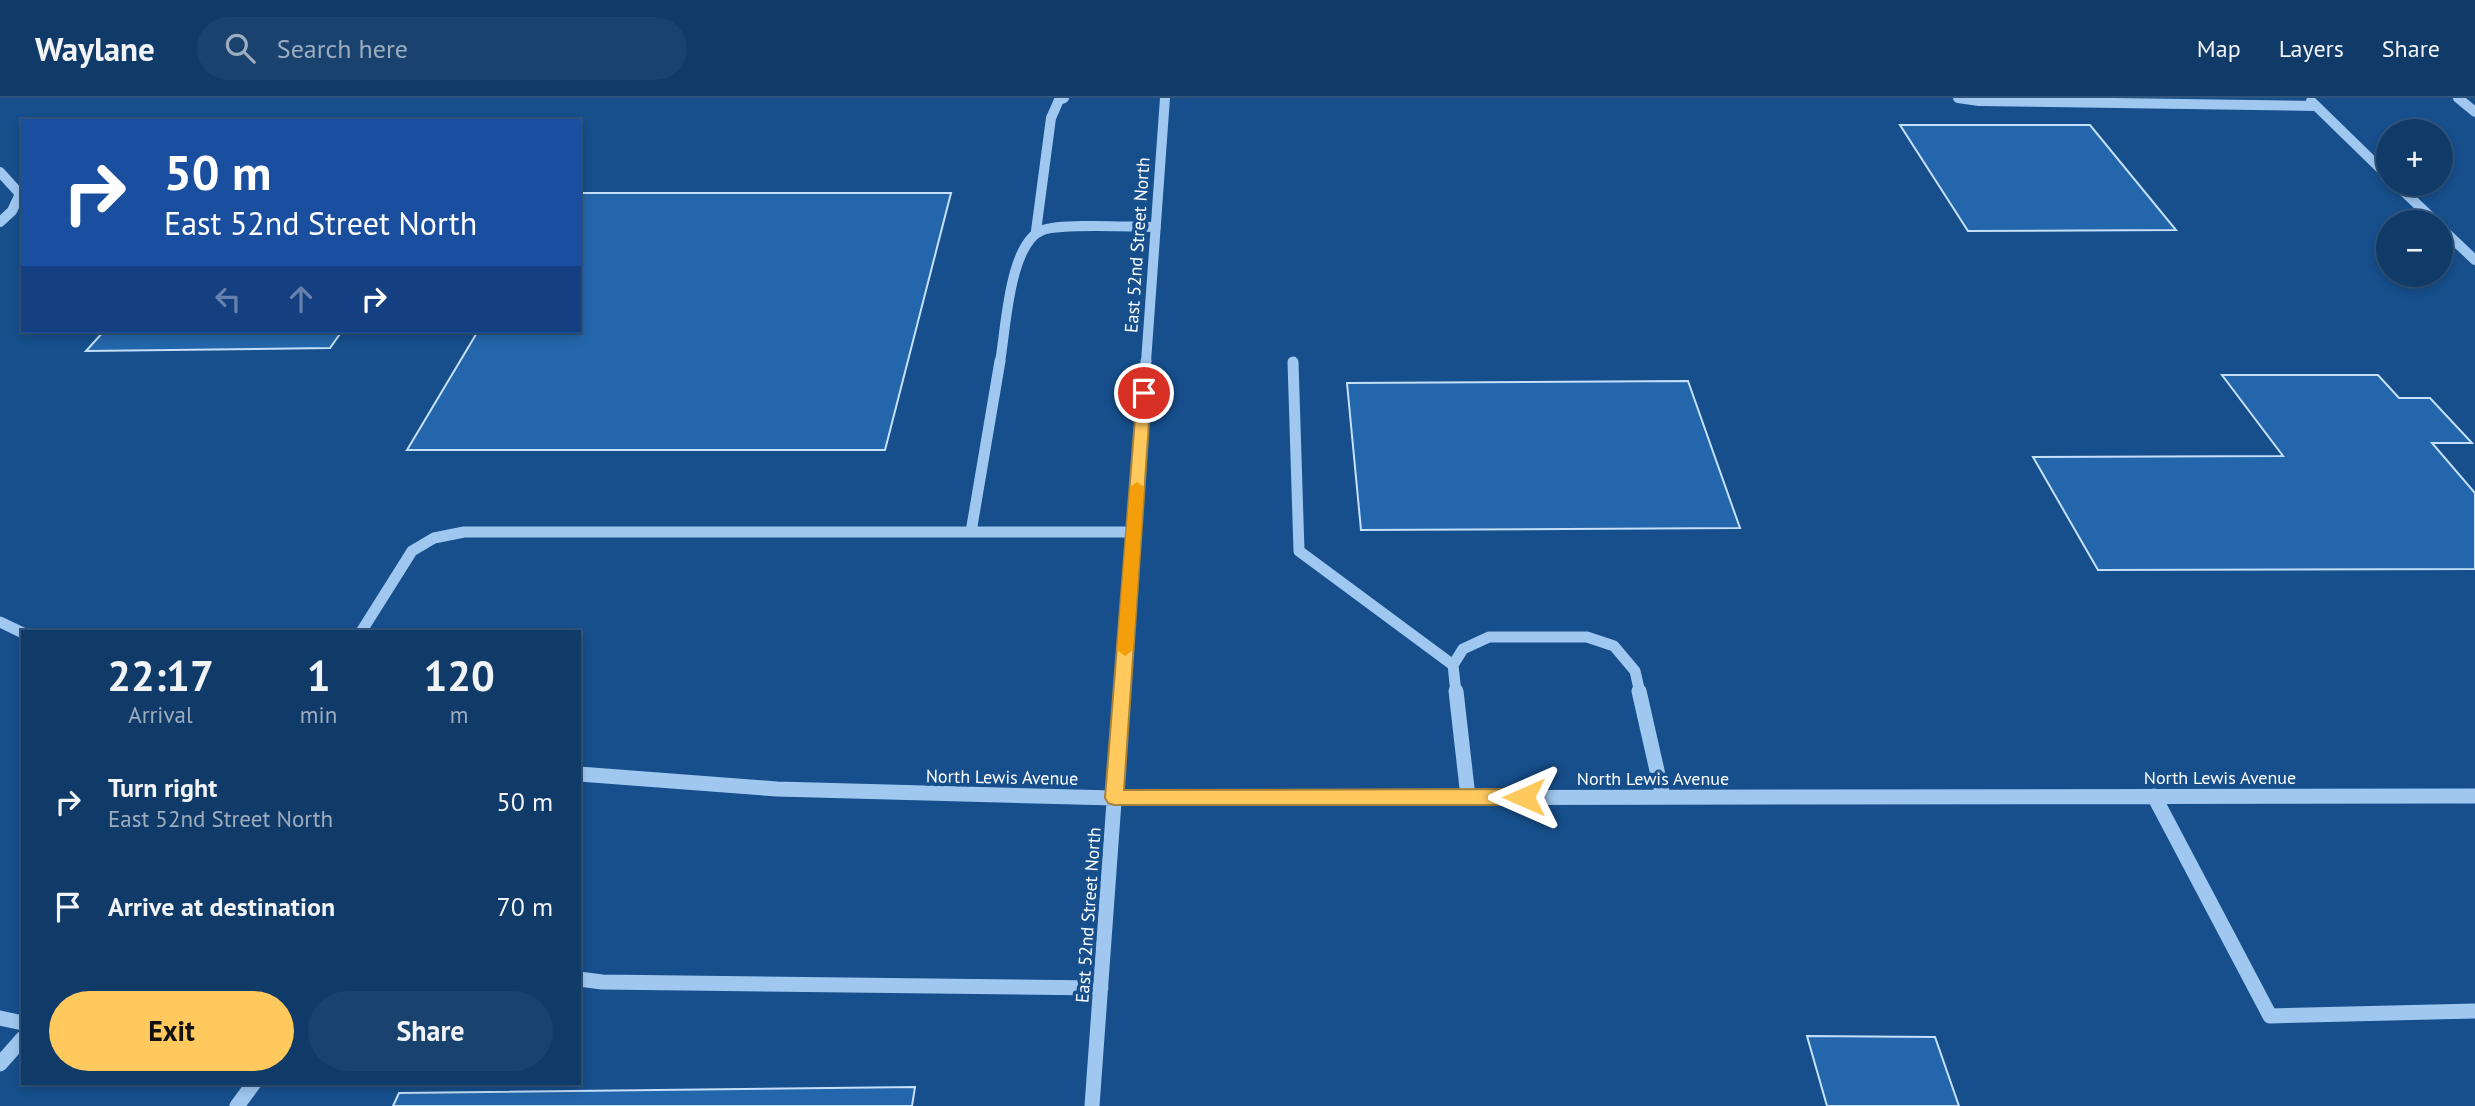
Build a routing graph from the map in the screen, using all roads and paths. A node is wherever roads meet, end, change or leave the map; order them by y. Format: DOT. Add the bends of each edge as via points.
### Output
graph roads {
  1 [pos="1064,98"];
  2 [pos="1165,98"];
  3 [pos="1958,98"];
  4 [pos="2308,98"];
  5 [pos="2458,98"];
  6 [pos="2316,106"];
  7 [pos="2475,112"];
  8 [pos="2376,164"];
  9 [pos="0,172"];
  10 [pos="2409,196"];
  11 [pos="2423,210"];
  12 [pos="0,222"];
  13 [pos="1156,227"];
  14 [pos="1036,231"];
  15 [pos="2453,239"];
  16 [pos="2475,260"];
  17 [pos="1293,362"];
  18 [pos="971,532"];
  19 [pos="1134,532"];
  20 [pos="0,622"];
  21 [pos="362,630"];
  22 [pos="21,632"];
  23 [pos="1453,664"];
  24 [pos="581,774"];
  25 [pos="2154,796"];
  26 [pos="2475,796"];
  27 [pos="1468,797"];
  28 [pos="1663,797"];
  29 [pos="1114,798"];
  30 [pos="581,979"];
  31 [pos="1101,988"];
  32 [pos="2475,1011"];
  33 [pos="0,1018"];
  34 [pos="21,1023"];
  35 [pos="21,1040"];
  36 [pos="0,1064"];
  37 [pos="253,1085"];
  38 [pos="237,1106"];
  39 [pos="1092,1106"];
  1 -- 14 [label="street" via="1051,118"];
  2 -- 13 [label="street, East 52nd Street North"];
  3 -- 6 [label="street"];
  4 -- 6 [label="street"];
  5 -- 7 [label="street"];
  6 -- 8 [label="street"];
  9 -- 12 [label="street" via="20,194"];
  10 -- 11 [label="street"];
  13 -- 14 [label="street"];
  13 -- 19 [label="street, East 52nd Street North"];
  14 -- 18 [label="street" via="1025,241 1017,262"];
  15 -- 16 [label="street"];
  17 -- 23 [label="street" via="1299,551"];
  18 -- 19 [label="street"];
  18 -- 21 [label="street" via="464,532 434,538 412,551"];
  19 -- 29 [label="street, East 52nd Street North"];
  20 -- 22 [label="street"];
  23 -- 27 [label="street"];
  23 -- 28 [label="street" via="1463,649 1489,637 1587,637 1614,646 1635,671"];
  24 -- 29 [label="street, North Lewis Avenue" via="778,789"];
  25 -- 26 [label="street, North Lewis Avenue"];
  25 -- 28 [label="street, North Lewis Avenue"];
  25 -- 32 [label="lane" via="2270,1016"];
  27 -- 28 [label="street, North Lewis Avenue"];
  27 -- 29 [label="street, North Lewis Avenue"];
  29 -- 31 [label="street, East 52nd Street North"];
  30 -- 31 [label="lane"];
  31 -- 39 [label="street, East 52nd Street North"];
  33 -- 34 [label="street"];
  35 -- 36 [label="street"];
  37 -- 38 [label="street"];
}
